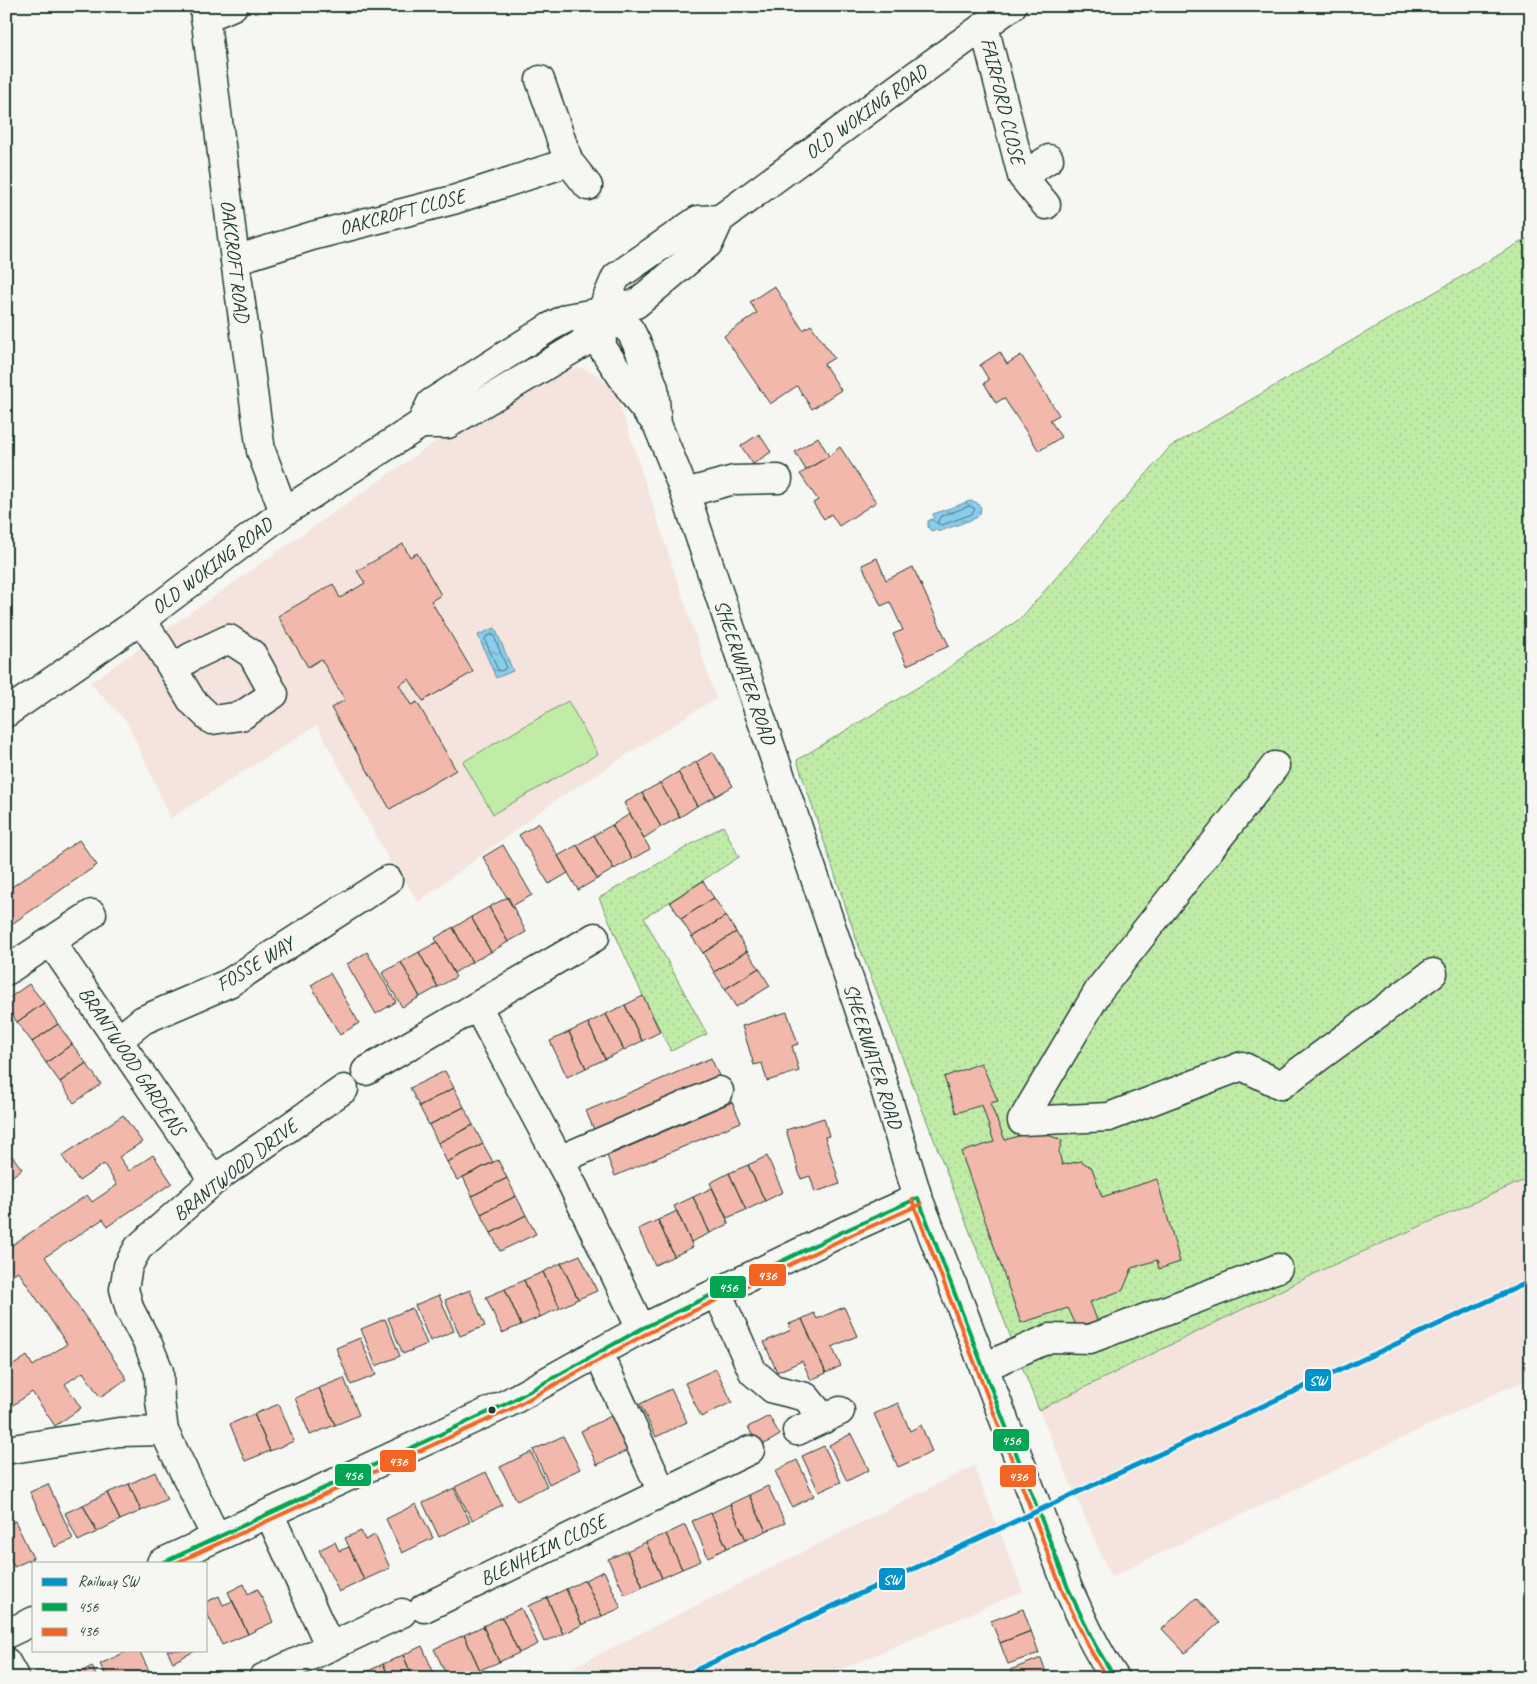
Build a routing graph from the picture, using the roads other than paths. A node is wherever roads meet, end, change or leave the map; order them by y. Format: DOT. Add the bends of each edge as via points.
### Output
graph roads {
  1 [pos="233,6"];
  2 [pos="1012,6"];
  3 [pos="204,12"];
  4 [pos="984,26"];
  5 [pos="540,80"];
  6 [pos="1049,159"];
  7 [pos="569,162"];
  8 [pos="1022,176"];
  9 [pos="588,186"];
  10 [pos="1046,205"];
  11 [pos="235,260"];
  12 [pos="601,312"];
  13 [pos="778,479"];
  14 [pos="685,494"];
  15 [pos="284,512"];
  16 [pos="141,620"];
  17 [pos="173,669"];
  18 [pos="6,713"];
  19 [pos="1275,766"];
  20 [pos="388,880"];
  21 [pos="92,914"];
  22 [pos="595,937"];
  23 [pos="51,942"];
  24 [pos="6,971"];
  25 [pos="1433,973"];
  26 [pos="478,1006"];
  27 [pos="118,1040"];
  28 [pos="366,1071"];
  29 [pos="344,1088"];
  30 [pos="719,1091"];
  31 [pos="559,1160"];
  32 [pos="214,1181"];
  33 [pos="918,1198"];
  34 [pos="1278,1268"];
  35 [pos="717,1292"];
  36 [pos="641,1330"];
  37 [pos="598,1352"];
  38 [pos="984,1368"];
  39 [pos="164,1431"];
  40 [pos="797,1431"];
  41 [pos="6,1450"];
  42 [pos="750,1450"];
  43 [pos="662,1492"];
  44 [pos="269,1513"];
  45 [pos="216,1537"];
  46 [pos="162,1562"];
  47 [pos="32,1622"];
  48 [pos="6,1634"];
  49 [pos="330,1646"];
  50 [pos="6,1662"];
  51 [pos="15,1678"];
  52 [pos="263,1678"];
  53 [pos="1115,1678"];
  1 -- 3 [label="street"];
  2 -- 4 [label="street, OLD WOKING ROAD"];
  3 -- 11 [label="street, OAKCROFT ROAD"];
  4 -- 8 [label="street, FAIRFORD CLOSE"];
  4 -- 12 [label="street, OLD WOKING ROAD" via="720,219 709,243 636,304"];
  5 -- 7 [label="street"];
  6 -- 8 [label="street, FAIRFORD CLOSE"];
  7 -- 9 [label="street"];
  7 -- 11 [label="street, OAKCROFT CLOSE" via="453,200 312,236"];
  8 -- 10 [label="street, FAIRFORD CLOSE"];
  11 -- 15 [label="street, OAKCROFT ROAD" via="261,451"];
  12 -- 14 [label="street, SHEERWATER ROAD" via="630,330 638,346 654,388 657,424"];
  12 -- 15 [label="street, OLD WOKING ROAD" via="583,343 448,424 421,424"];
  13 -- 14 [label="street" via="734,480"];
  14 -- 33 [label="street, SHEERWATER ROAD" via="874,1053"];
  15 -- 16 [label="street, OLD WOKING ROAD"];
  16 -- 17 [label="street"];
  16 -- 18 [label="street, OLD WOKING ROAD"];
  19 -- 25 [label="street" via="1099,990 1022,1121 1109,1117 1242,1066 1281,1085"];
  20 -- 27 [label="street, FOSSE WAY" via="229,983 143,1020"];
  21 -- 23 [label="street"];
  22 -- 26 [label="street"];
  23 -- 24 [label="street"];
  23 -- 27 [label="street, BRANTWOOD GARDENS"];
  26 -- 28 [label="street"];
  26 -- 31 [label="street"];
  27 -- 32 [label="street, BRANTWOOD GARDENS"];
  29 -- 32 [label="street, BRANTWOOD DRIVE"];
  30 -- 31 [label="street"];
  31 -- 36 [label="street"];
  32 -- 39 [label="street, BRANTWOOD DRIVE" via="138,1248 128,1266 124,1289 130,1310 159,1371"];
  33 -- 35 [label="street"];
  33 -- 38 [label="street, SHEERWATER ROAD"];
  34 -- 38 [label="street" via="1090,1339 1050,1338"];
  35 -- 36 [label="street"];
  35 -- 40 [label="street" via="753,1372 773,1389 806,1397 832,1415"];
  36 -- 37 [label="street"];
  37 -- 43 [label="street"];
  37 -- 44 [label="street" via="508,1403"];
  38 -- 53 [label="street, SHEERWATER ROAD" via="1068,1588 1102,1659"];
  39 -- 41 [label="street" via="119,1432"];
  39 -- 45 [label="street, BRANTWOOD DRIVE"];
  42 -- 43 [label="street, BLENHEIM CLOSE"];
  43 -- 49 [label="street, BLENHEIM CLOSE" via="413,1611"];
  44 -- 45 [label="street"];
  44 -- 49 [label="street"];
  45 -- 46 [label="street"];
  47 -- 48 [label="street"];
  49 -- 52 [label="street, BLENHEIM CLOSE"];
  50 -- 51 [label="street"];
}
